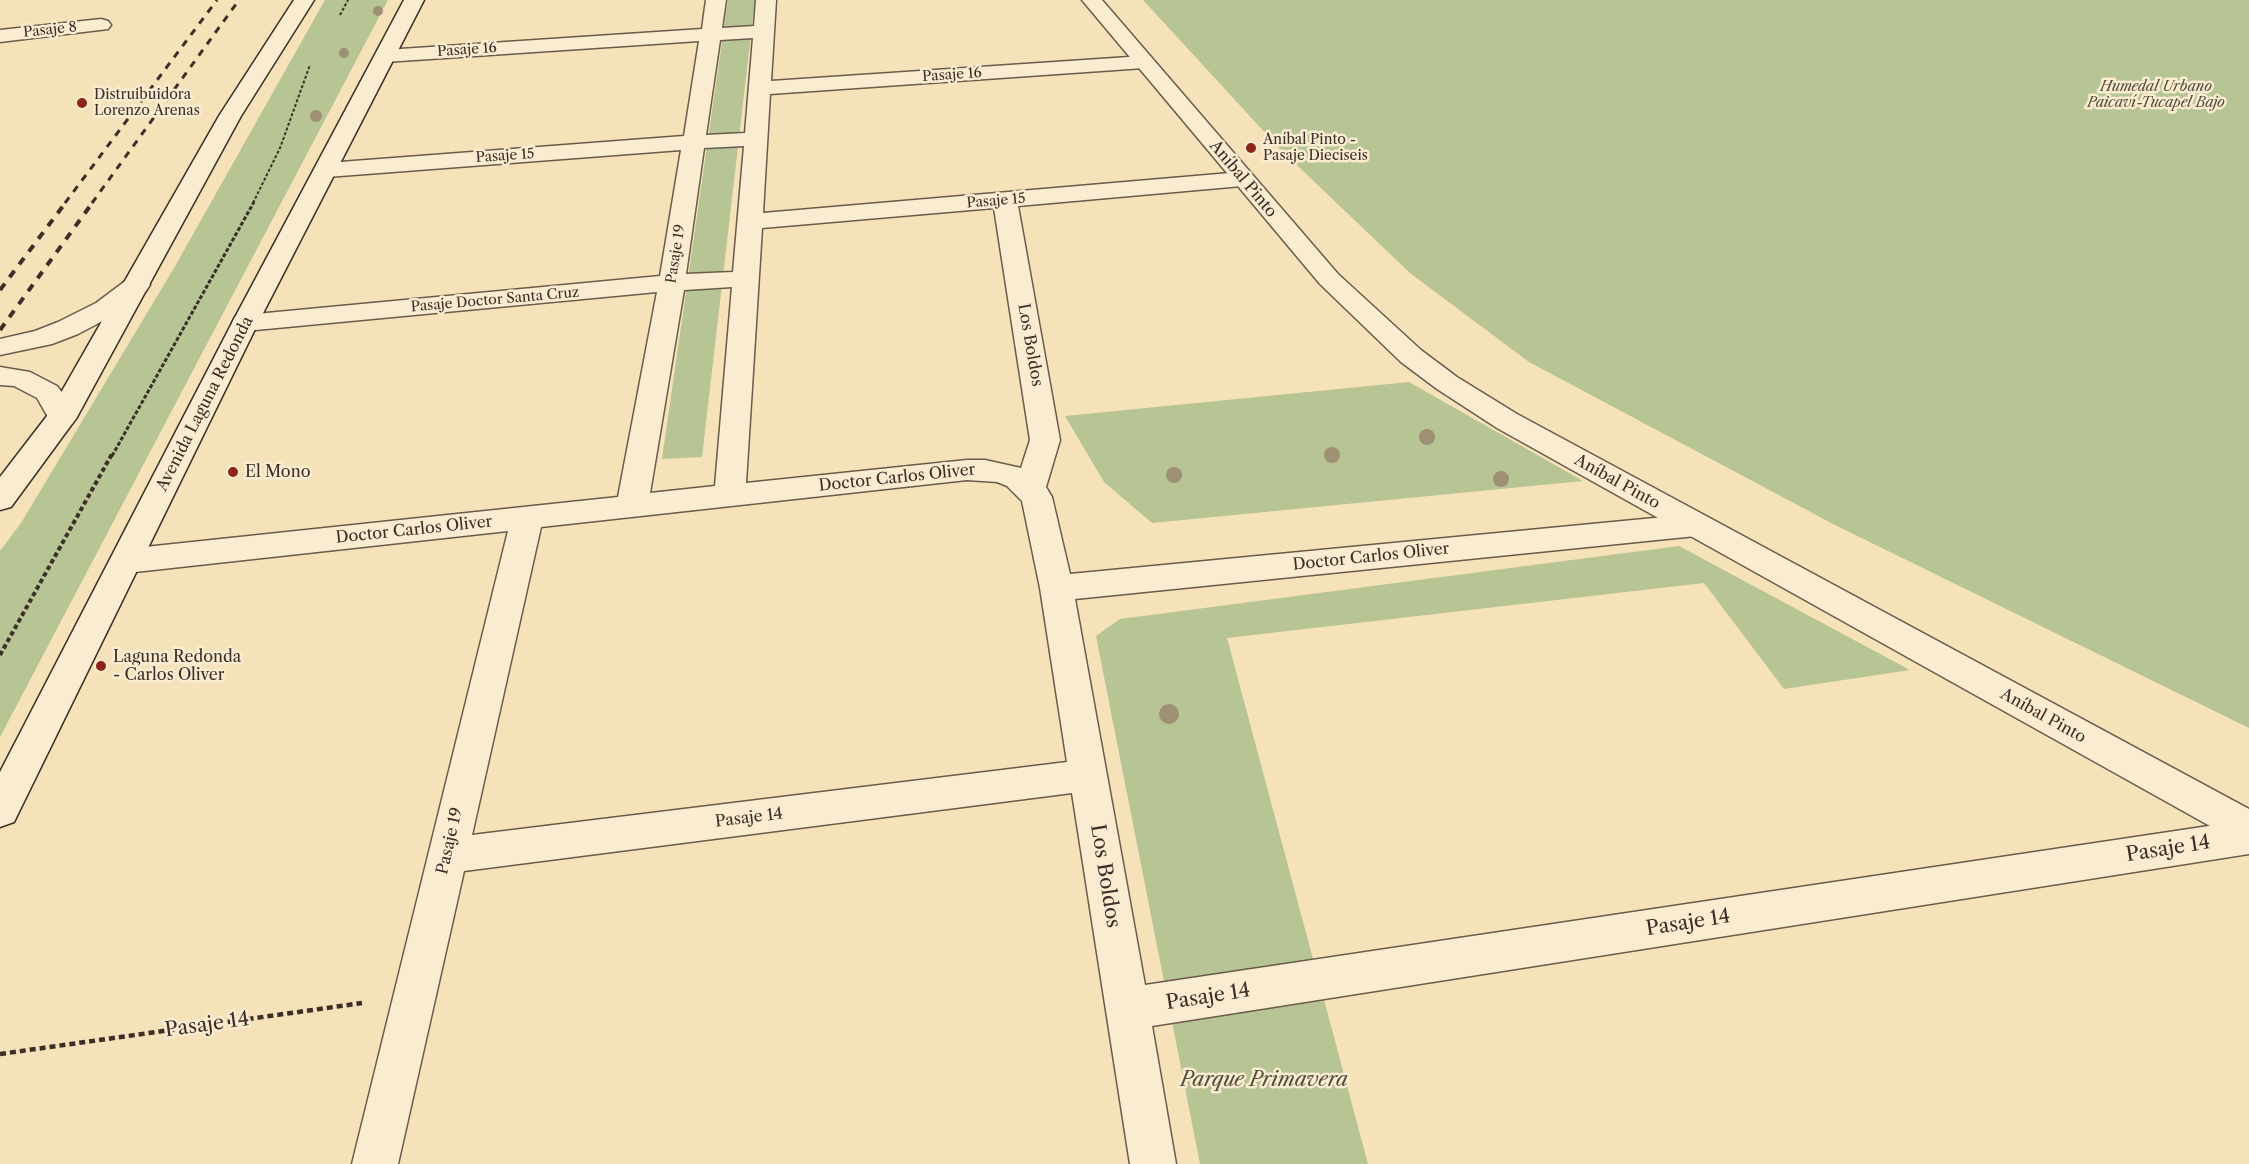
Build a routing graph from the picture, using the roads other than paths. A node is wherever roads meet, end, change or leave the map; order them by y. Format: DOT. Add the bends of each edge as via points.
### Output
graph roads {
  1 [pos="304,0"];
  2 [pos="414,0"];
  3 [pos="716,0"];
  4 [pos="766,0"];
  5 [pos="1092,0"];
  6 [pos="100,25"];
  7 [pos="763,31"];
  8 [pos="711,34"];
  9 [pos="0,36"];
  10 [pos="385,56"];
  11 [pos="1144,62"];
  12 [pos="759,88"];
  13 [pos="755,139"];
  14 [pos="694,142"];
  15 [pos="327,170"];
  16 [pos="1242,179"];
  17 [pos="1005,200"];
  18 [pos="749,222"];
  19 [pos="746,279"];
  20 [pos="672,283"];
  21 [pos="137,285"];
  22 [pos="245,323"];
  23 [pos="0,347"];
  24 [pos="0,376"];
  25 [pos="62,417"];
  26 [pos="1029,488"];
  27 [pos="730,496"];
  28 [pos="0,499"];
  29 [pos="632,506"];
  30 [pos="526,518"];
  31 [pos="1696,525"];
  32 [pos="126,561"];
  33 [pos="1057,588"];
  34 [pos="1088,775"];
  35 [pos="0,810"];
  36 [pos="2249,828"];
  37 [pos="2249,837"];
  38 [pos="446,856"];
  39 [pos="1127,1009"];
  40 [pos="375,1164"];
  41 [pos="1153,1164"];
  1 -- 21 [label="street" via="230,116"];
  2 -- 10 [label="street, Avenida Laguna Redonda"];
  3 -- 8 [label="street, Pasaje 19"];
  4 -- 7 [label="street"];
  5 -- 11 [label="street, Aníbal Pinto"];
  6 -- 9 [label="street, Pasaje 8"];
  7 -- 8 [label="street, Pasaje 16"];
  7 -- 12 [label="street"];
  8 -- 10 [label="street, Pasaje 16"];
  8 -- 14 [label="street, Pasaje 19"];
  10 -- 15 [label="street, Avenida Laguna Redonda"];
  11 -- 12 [label="street, Pasaje 16"];
  11 -- 16 [label="street, Aníbal Pinto"];
  12 -- 13 [label="street"];
  13 -- 14 [label="street, Pasaje 15"];
  13 -- 18 [label="street"];
  14 -- 15 [label="street, Pasaje 15"];
  14 -- 20 [label="street, Pasaje 19"];
  15 -- 22 [label="street, Avenida Laguna Redonda"];
  16 -- 17 [label="street, Pasaje 15"];
  16 -- 31 [label="street, Aníbal Pinto" via="1329,279 1429,370 1507,421"];
  17 -- 18 [label="street, Pasaje 15"];
  17 -- 26 [label="street, Los Boldos" via="1046,440"];
  18 -- 19 [label="street"];
  19 -- 20 [label="street, Pasaje Doctor Santa Cruz"];
  19 -- 27 [label="street"];
  20 -- 22 [label="street, Pasaje Doctor Santa Cruz"];
  20 -- 29 [label="street, Pasaje 19"];
  21 -- 23 [label="street" via="105,309 68,328"];
  21 -- 25 [label="street"];
  22 -- 32 [label="street, Avenida Laguna Redonda"];
  24 -- 25 [label="street" via="20,378 47,392"];
  25 -- 28 [label="street"];
  26 -- 27 [label="street, Doctor Carlos Oliver" via="1010,476 985,470"];
  26 -- 33 [label="street" via="1041,508"];
  27 -- 29 [label="street, Doctor Carlos Oliver"];
  29 -- 30 [label="street, Doctor Carlos Oliver"];
  30 -- 32 [label="street, Doctor Carlos Oliver"];
  30 -- 38 [label="street, Pasaje 19"];
  31 -- 33 [label="street, Doctor Carlos Oliver"];
  31 -- 36 [label="street, Aníbal Pinto"];
  32 -- 35 [label="street, Avenida Laguna Redonda"];
  33 -- 34 [label="street, Los Boldos"];
  34 -- 38 [label="street, Pasaje 14"];
  34 -- 39 [label="street, Los Boldos"];
  37 -- 39 [label="street, Pasaje 14"];
  38 -- 40 [label="street, Pasaje 19"];
  39 -- 41 [label="street, Los Boldos"];
}
